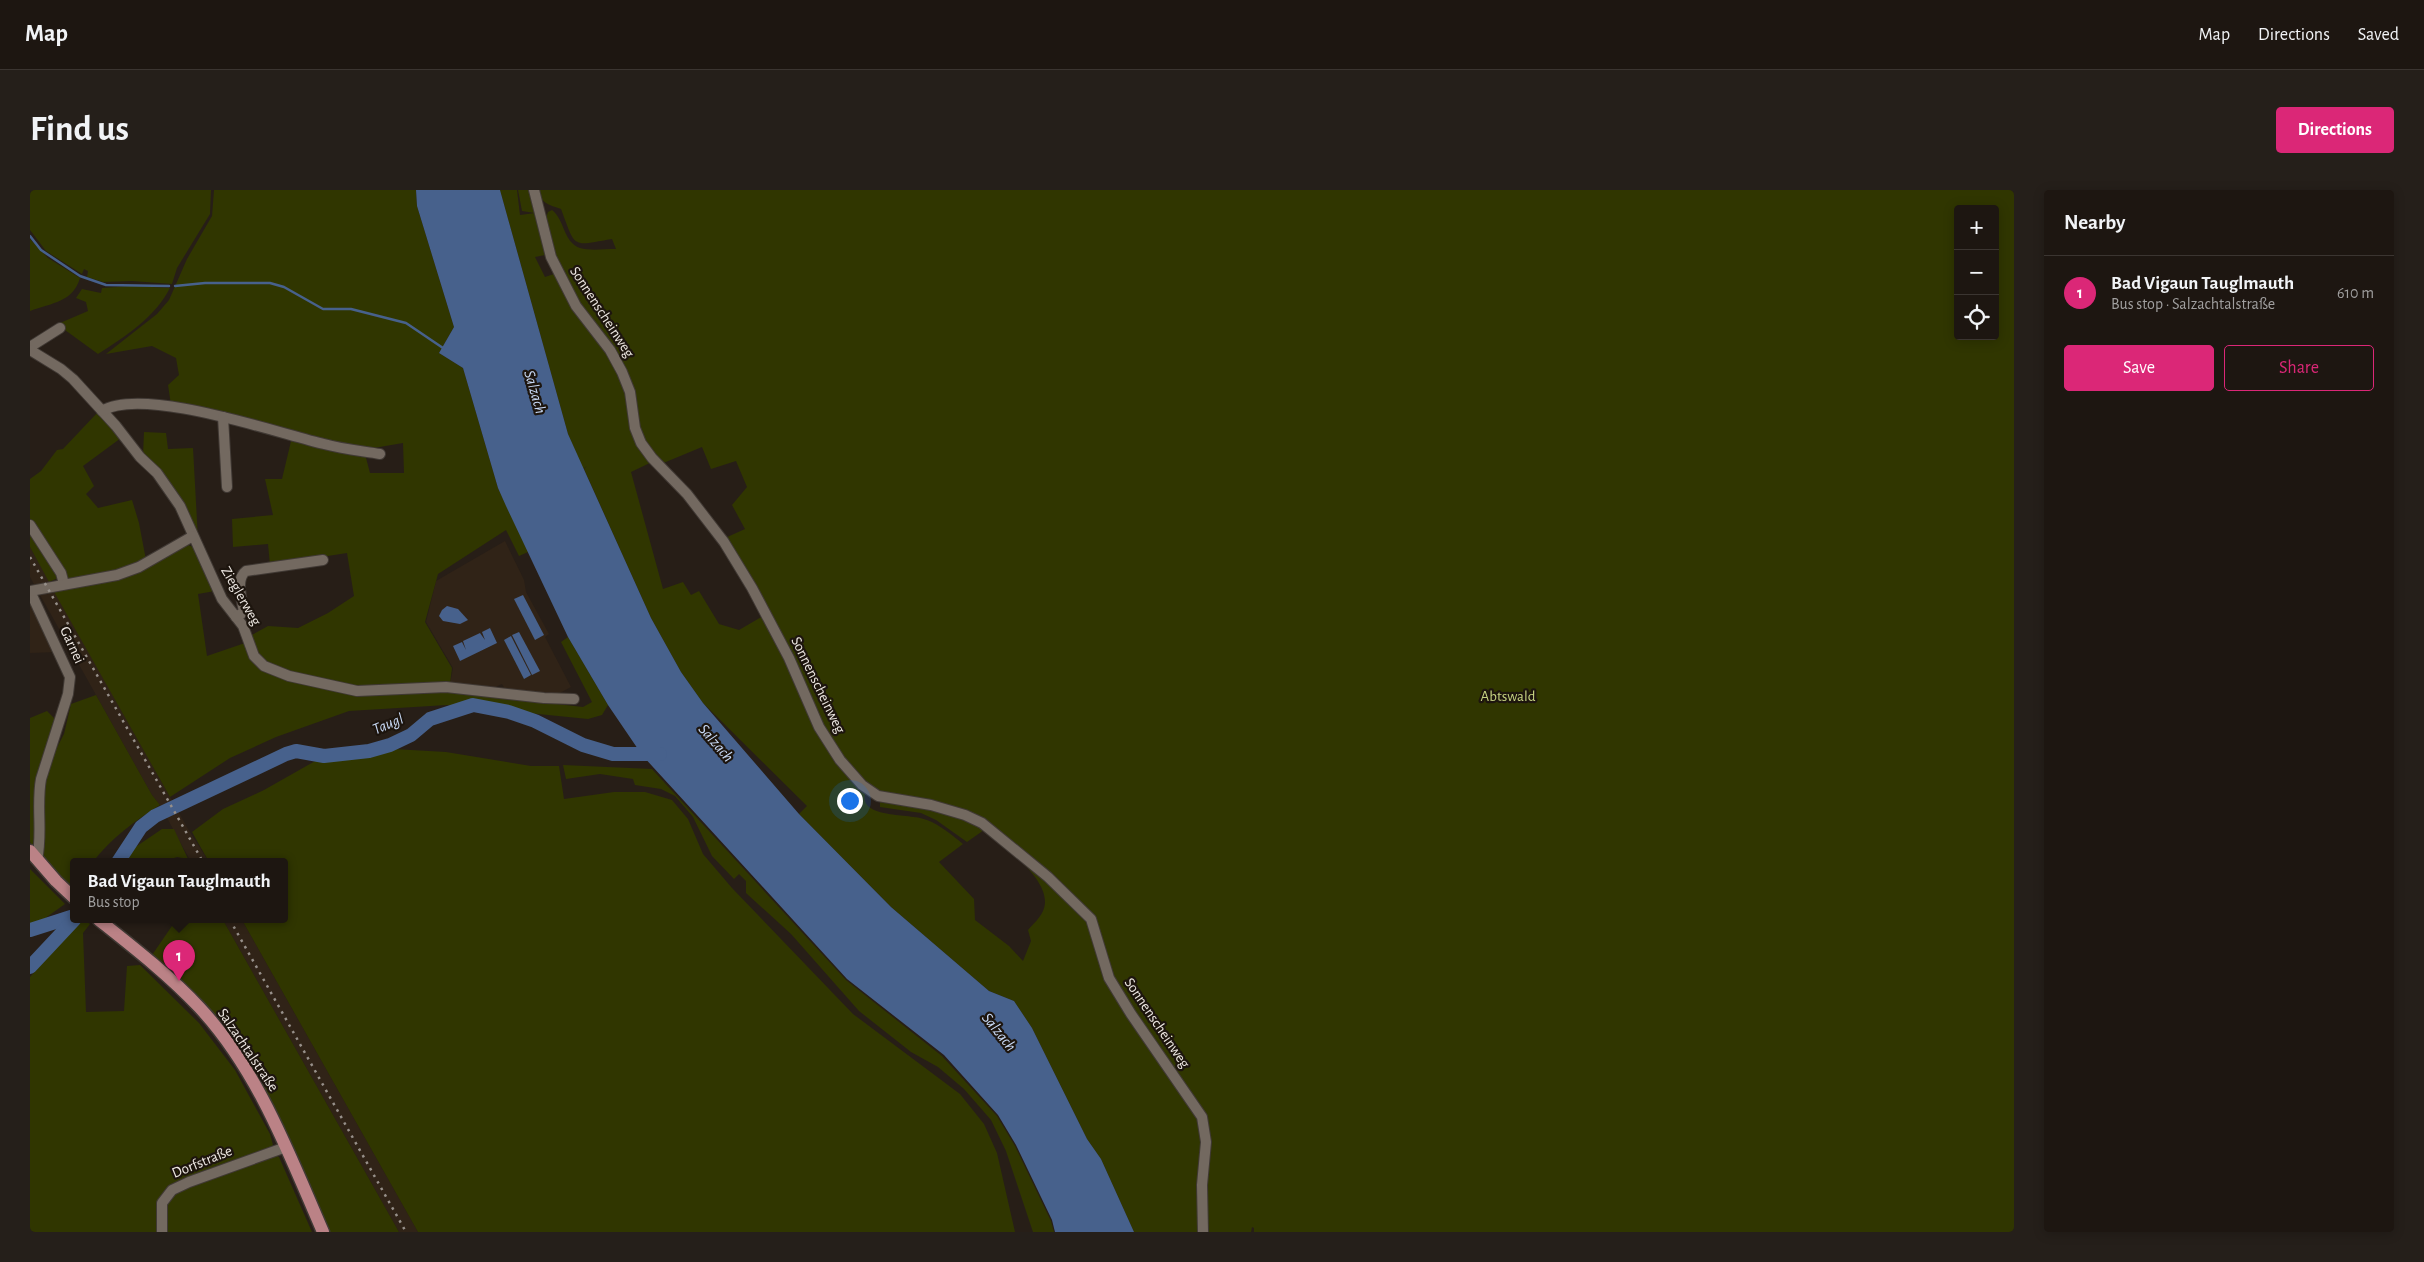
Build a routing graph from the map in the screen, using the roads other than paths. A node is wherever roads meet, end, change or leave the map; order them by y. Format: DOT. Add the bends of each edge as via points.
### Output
graph roads {
  1 [pos="534,190"];
  2 [pos="60,328"];
  3 [pos="30,348"];
  4 [pos="102,411"];
  5 [pos="223,417"];
  6 [pos="380,454"];
  7 [pos="227,487"];
  8 [pos="30,525"];
  9 [pos="193,536"];
  10 [pos="323,560"];
  11 [pos="64,584"];
  12 [pos="30,590"];
  13 [pos="236,617"];
  14 [pos="574,699"];
  15 [pos="33,856"];
  16 [pos="70,894"];
  17 [pos="103,923"];
  18 [pos="286,1147"];
  19 [pos="162,1232"];
  20 [pos="323,1232"];
  21 [pos="1203,1232"];
  1 -- 21 [label="street, Sonnenscheinweg" via="551,257 576,306 610,350 622,372 630,392 635,428 641,443 709,521 740,568 795,671 819,727 840,760 862,785 878,796 932,805 982,823 1048,877 1091,919 1109,978 1202,1117 1206,1142 1202,1185"];
  2 -- 3 [label="street"];
  3 -- 4 [label="street, Zieglerweg" via="61,369"];
  4 -- 5 [label="street" via="116,405 159,405"];
  4 -- 9 [label="street, Zieglerweg" via="162,480 180,506"];
  5 -- 6 [label="street" via="326,445"];
  5 -- 7 [label="street"];
  8 -- 11 [label="street" via="61,573"];
  9 -- 11 [label="street, Garnei" via="139,567 117,575"];
  9 -- 13 [label="street, Zieglerweg" via="222,599"];
  10 -- 13 [label="street" via="246,571 240,582 244,612"];
  11 -- 12 [label="street, Garnei"];
  12 -- 15 [label="street, Garnei" via="70,677 68,694 40,779 41,834"];
  13 -- 14 [label="street, Zieglerweg" via="256,659 264,666 289,676 357,691 446,687"];
  15 -- 16 [label="main road"];
  17 -- 18 [label="main road, Salzachtalstraße" via="200,1008 251,1078"];
  18 -- 19 [label="street, Dorfstraße" via="172,1190 162,1203"];
  18 -- 20 [label="main road, Salzachtalstraße"];
}
